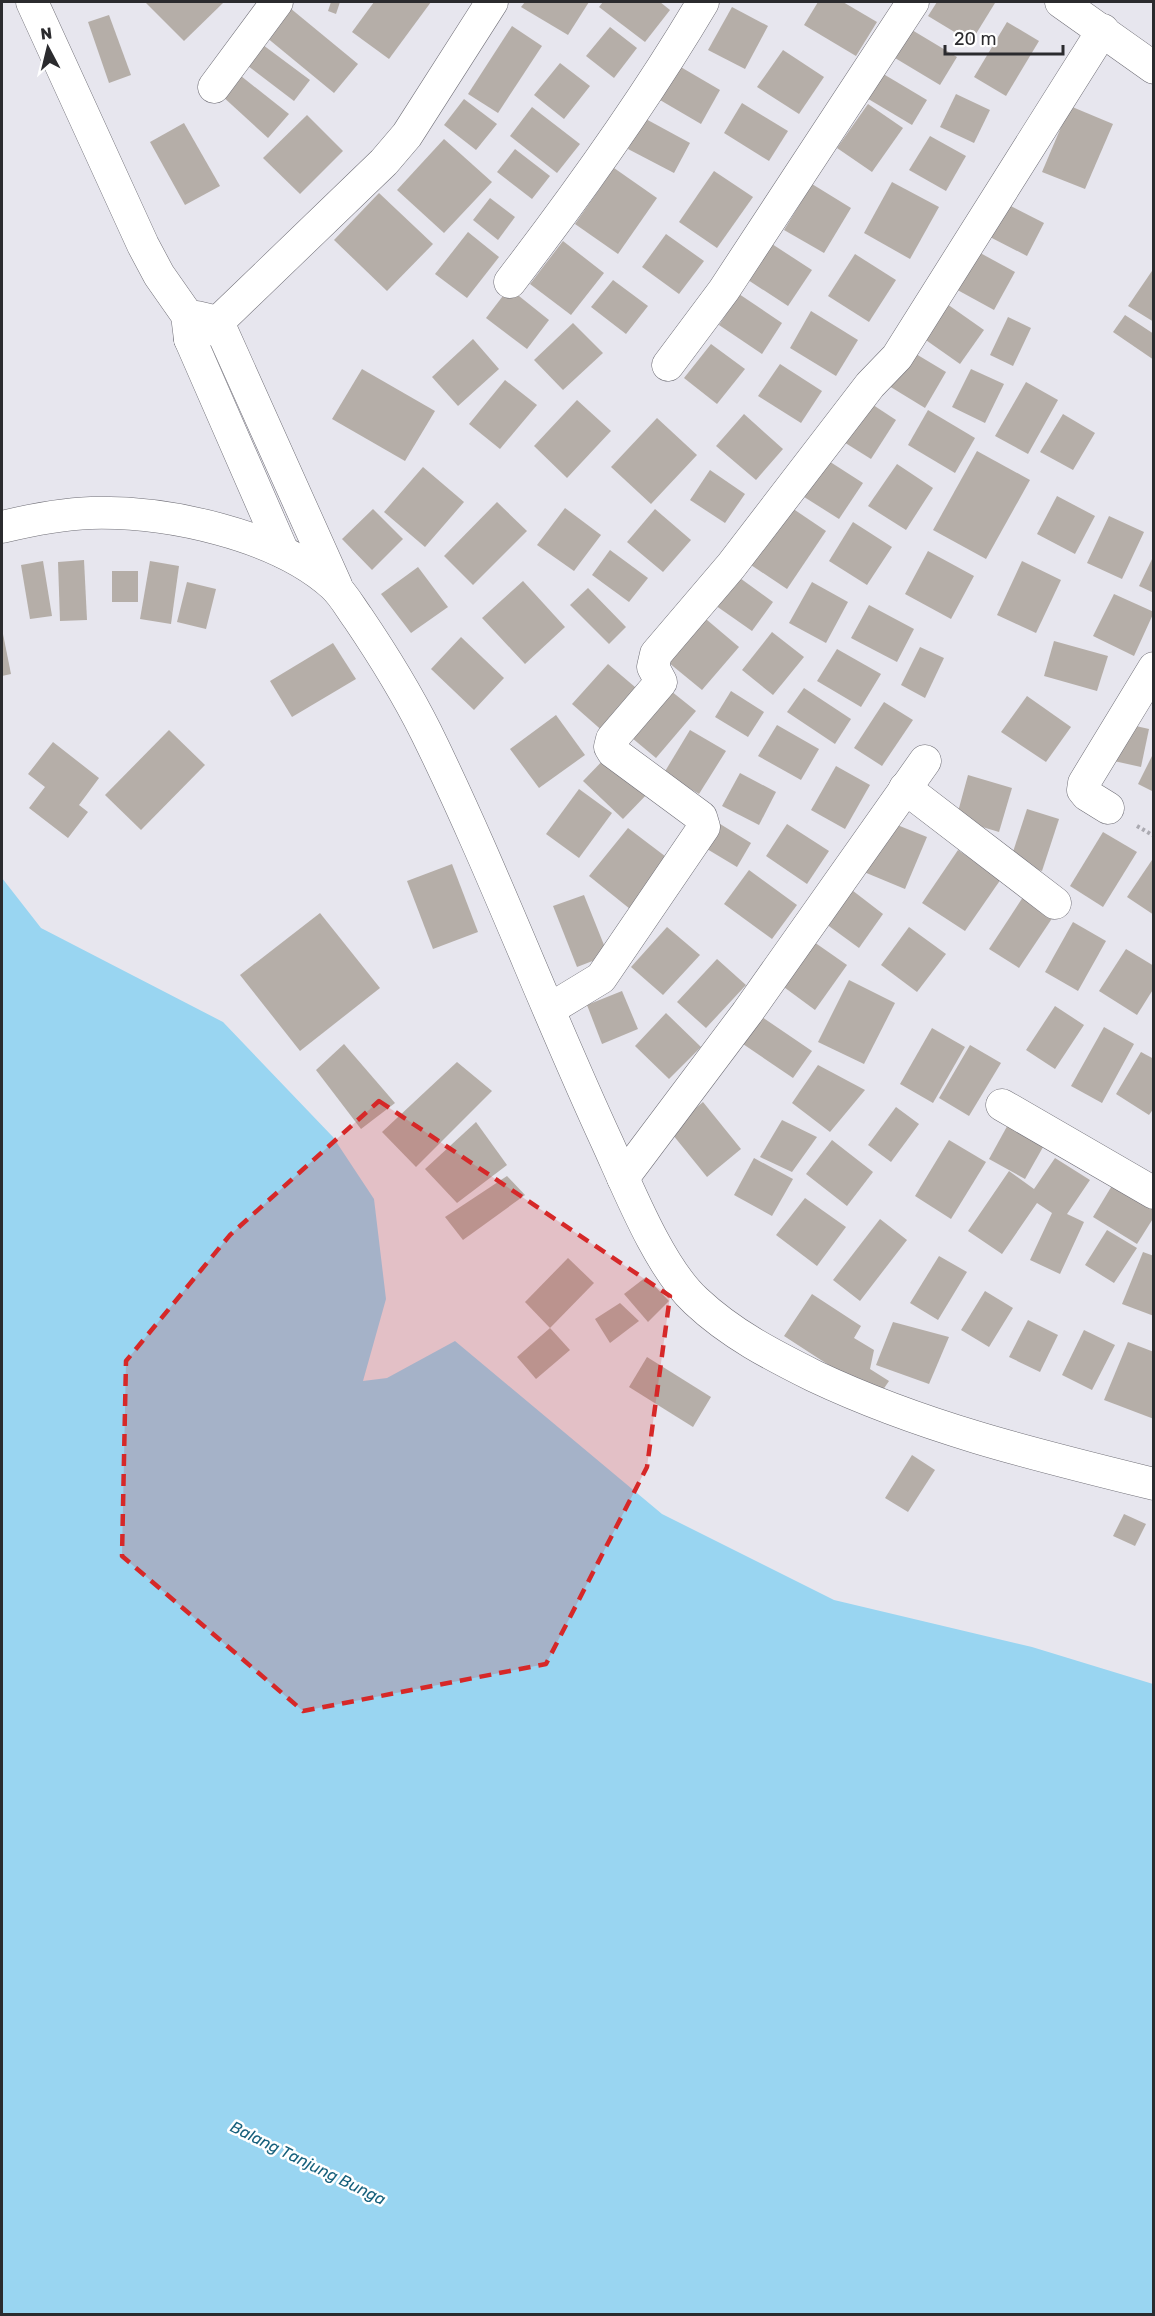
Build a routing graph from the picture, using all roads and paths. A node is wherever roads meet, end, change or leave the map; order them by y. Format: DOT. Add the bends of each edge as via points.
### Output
graph roads {
  1 [pos="32,2"];
  2 [pos="277,2"];
  3 [pos="492,2"];
  4 [pos="703,2"];
  5 [pos="913,2"];
  6 [pos="1061,2"];
  7 [pos="1103,30"];
  8 [pos="1154,68"];
  9 [pos="214,87"];
  10 [pos="510,282"];
  11 [pos="218,322"];
  12 [pos="189,327"];
  13 [pos="668,365"];
  14 [pos="248,385"];
  15 [pos="218,401"];
  16 [pos="2,527"];
  17 [pos="283,552"];
  18 [pos="338,589"];
  19 [pos="1154,668"];
  20 [pos="925,761"];
  21 [pos="905,788"];
  22 [pos="1108,808"];
  23 [pos="1055,903"];
  24 [pos="550,1009"];
  25 [pos="1002,1105"];
  26 [pos="623,1178"];
  27 [pos="1154,1193"];
  28 [pos="1154,1484"];
  1 -- 12 [label="street" via="143,245"];
  2 -- 9 [label="street"];
  3 -- 11 [label="street" via="407,135 384,162"];
  4 -- 10 [label="street" via="579,192"];
  5 -- 13 [label="street" via="724,290"];
  6 -- 7 [label="street"];
  7 -- 8 [label="street"];
  7 -- 24 [label="street" via="897,357 656,654 653,667 661,682 612,739 610,747 701,817 704,827 601,978"];
  11 -- 12 [label="street"];
  11 -- 14 [label="street"];
  12 -- 15 [label="street"];
  14 -- 15 [label="street"];
  14 -- 18 [label="street"];
  15 -- 17 [label="street"];
  16 -- 17 [label="street" via="40,518 93,513 153,516 247,537"];
  17 -- 18 [label="street" via="310,566"];
  18 -- 24 [label="street" via="411,703 470,821"];
  19 -- 22 [label="street" via="1084,783 1087,795"];
  20 -- 21 [label="street"];
  21 -- 23 [label="street"];
  21 -- 26 [label="street" via="747,1013"];
  24 -- 26 [label="street"];
  25 -- 27 [label="street"];
  26 -- 28 [label="street" via="664,1258 693,1298 742,1338 866,1401 916,1420 1004,1447"];
}
